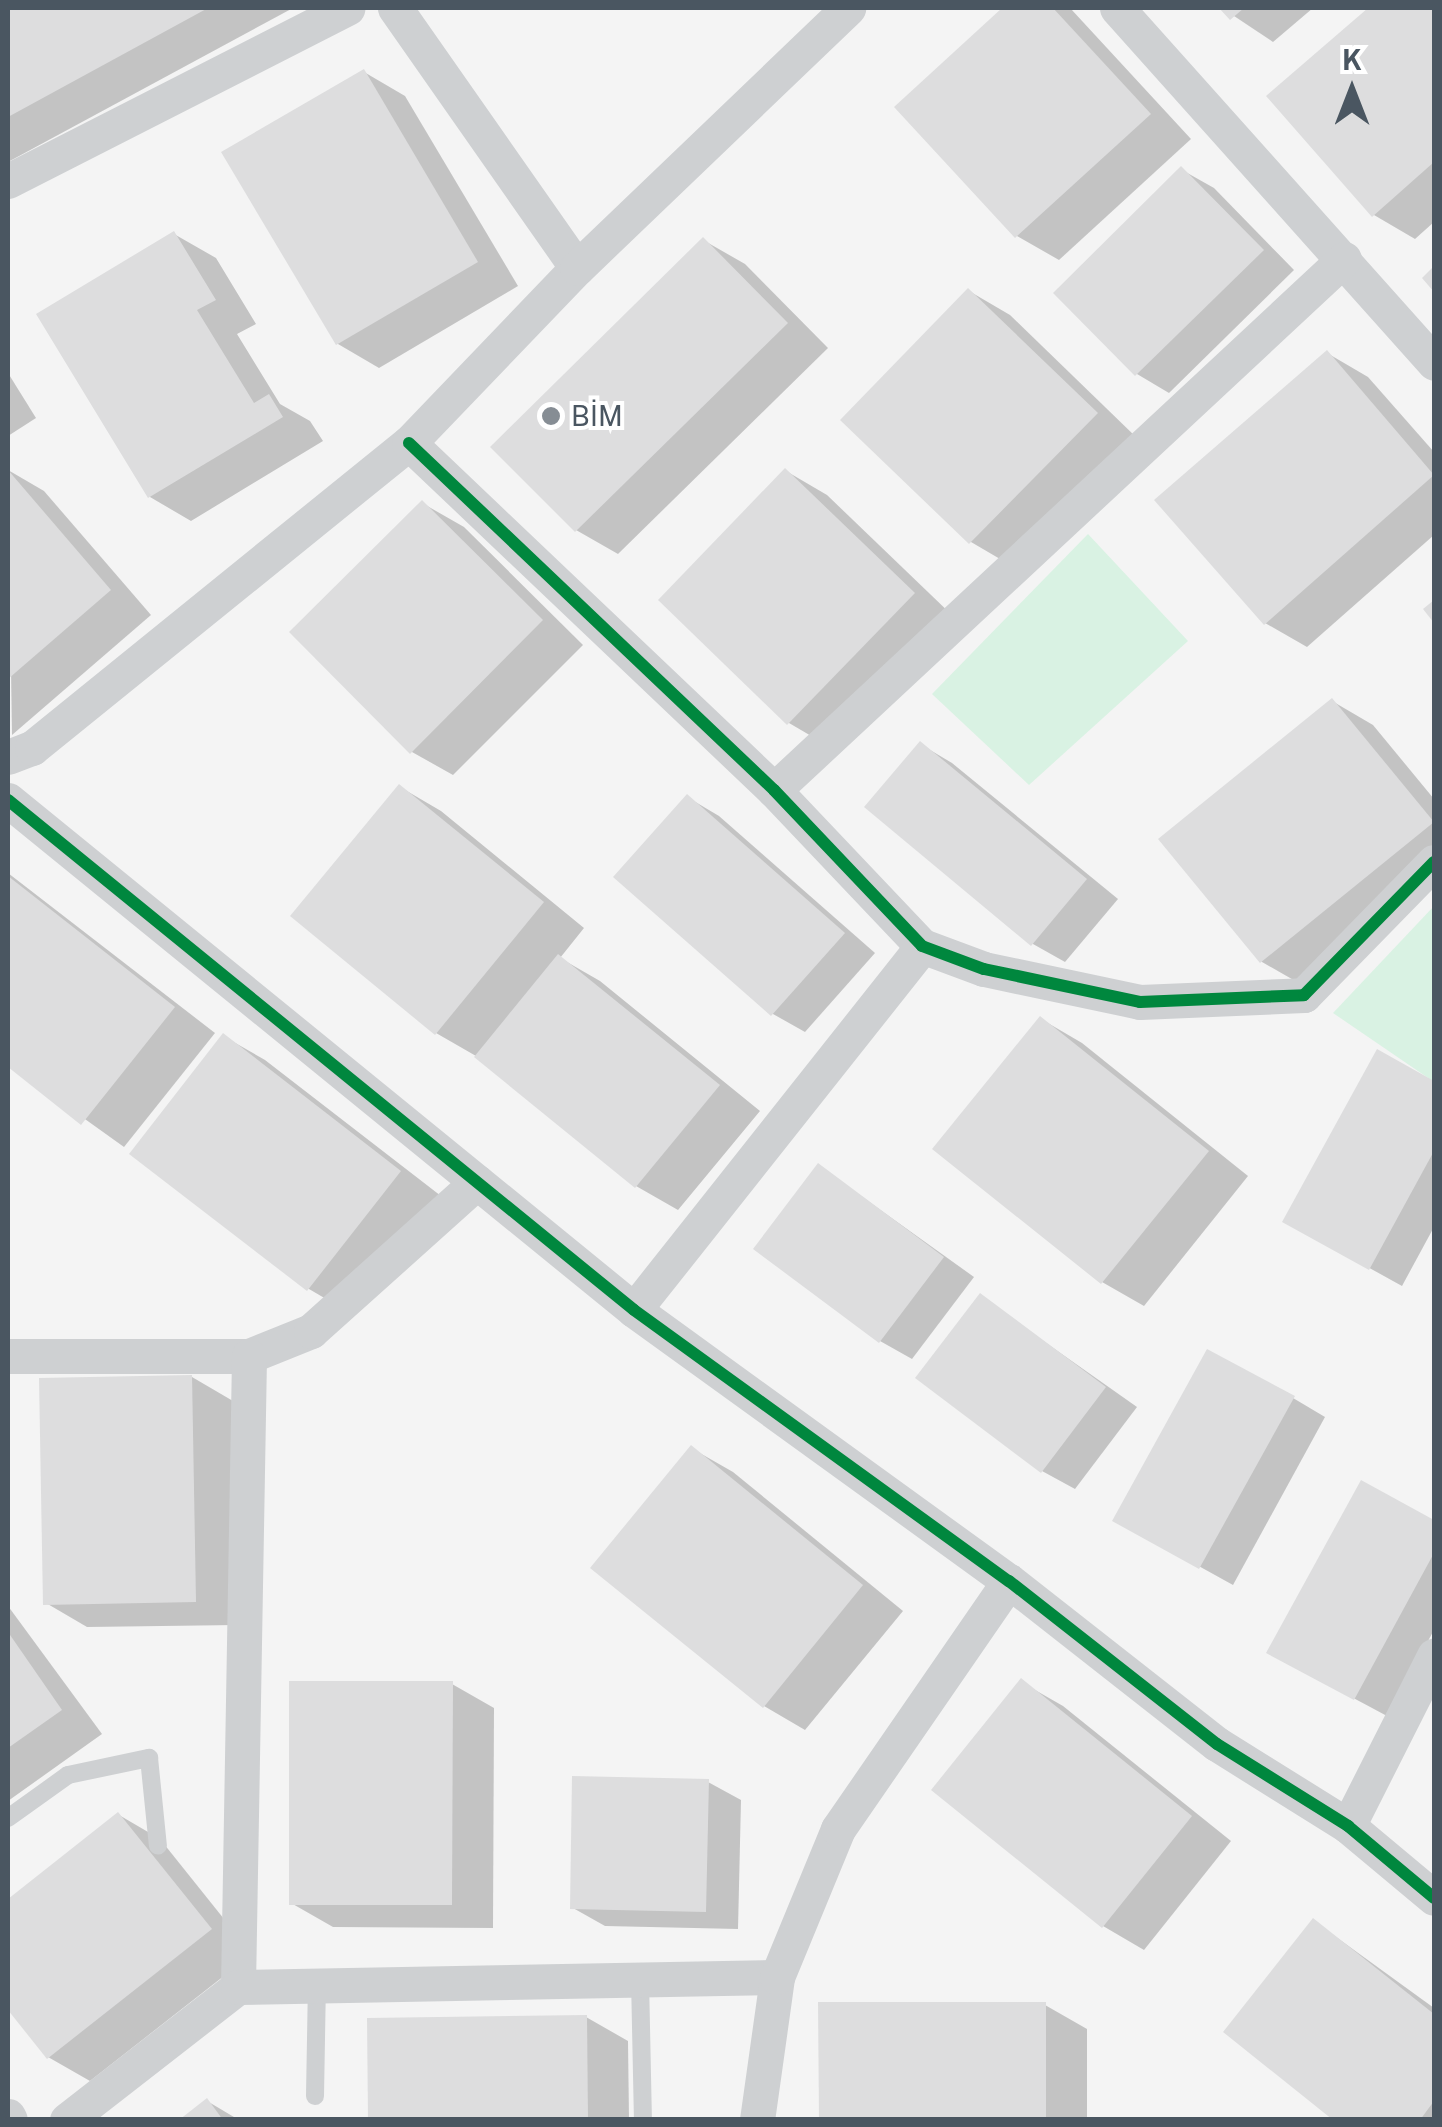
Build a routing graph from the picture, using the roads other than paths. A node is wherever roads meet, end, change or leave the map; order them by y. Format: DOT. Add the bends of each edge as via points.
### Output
graph roads {
  1 [pos="347,8"];
  2 [pos="394,8"];
  3 [pos="848,8"];
  4 [pos="1117,8"];
  5 [pos="8,181"];
  6 [pos="1344,259"];
  7 [pos="577,268"];
  8 [pos="1434,363"];
  9 [pos="409,443"];
  10 [pos="8,756"];
  11 [pos="774,790"];
  12 [pos="8,800"];
  13 [pos="1434,862"];
  14 [pos="922,946"];
  15 [pos="476,1182"];
  16 [pos="634,1310"];
  17 [pos="8,1356"];
  18 [pos="249,1356"];
  19 [pos="1009,1581"];
  20 [pos="1434,1656"];
  21 [pos="8,1818"];
  22 [pos="1348,1826"];
  23 [pos="158,1846"];
  24 [pos="1434,1898"];
  25 [pos="777,1977"];
  26 [pos="640,1980"];
  27 [pos="316,1985"];
  28 [pos="238,1987"];
  29 [pos="315,2096"];
  30 [pos="67,2120"];
  31 [pos="643,2120"];
  32 [pos="756,2120"];
  1 -- 5 [label="street"];
  2 -- 7 [label="street"];
  3 -- 7 [label="street"];
  4 -- 6 [label="street"];
  6 -- 8 [label="street"];
  6 -- 11 [label="street"];
  7 -- 9 [label="street"];
  9 -- 10 [label="street" via="32,748"];
  9 -- 11 [label="street"];
  11 -- 14 [label="street"];
  12 -- 15 [label="street"];
  13 -- 14 [label="street" via="1304,994 1140,1002 984,970"];
  14 -- 16 [label="street"];
  15 -- 16 [label="street"];
  15 -- 18 [label="street" via="311,1331"];
  16 -- 19 [label="street"];
  17 -- 18 [label="street"];
  18 -- 28 [label="street"];
  19 -- 22 [label="street" via="1217,1744"];
  19 -- 25 [label="street" via="838,1828"];
  20 -- 22 [label="street"];
  21 -- 23 [label="lane" via="68,1775 148,1758"];
  22 -- 24 [label="street"];
  25 -- 26 [label="street"];
  25 -- 32 [label="street"];
  26 -- 27 [label="street"];
  26 -- 31 [label="lane"];
  27 -- 28 [label="street"];
  27 -- 29 [label="lane"];
  28 -- 30 [label="street"];
}
